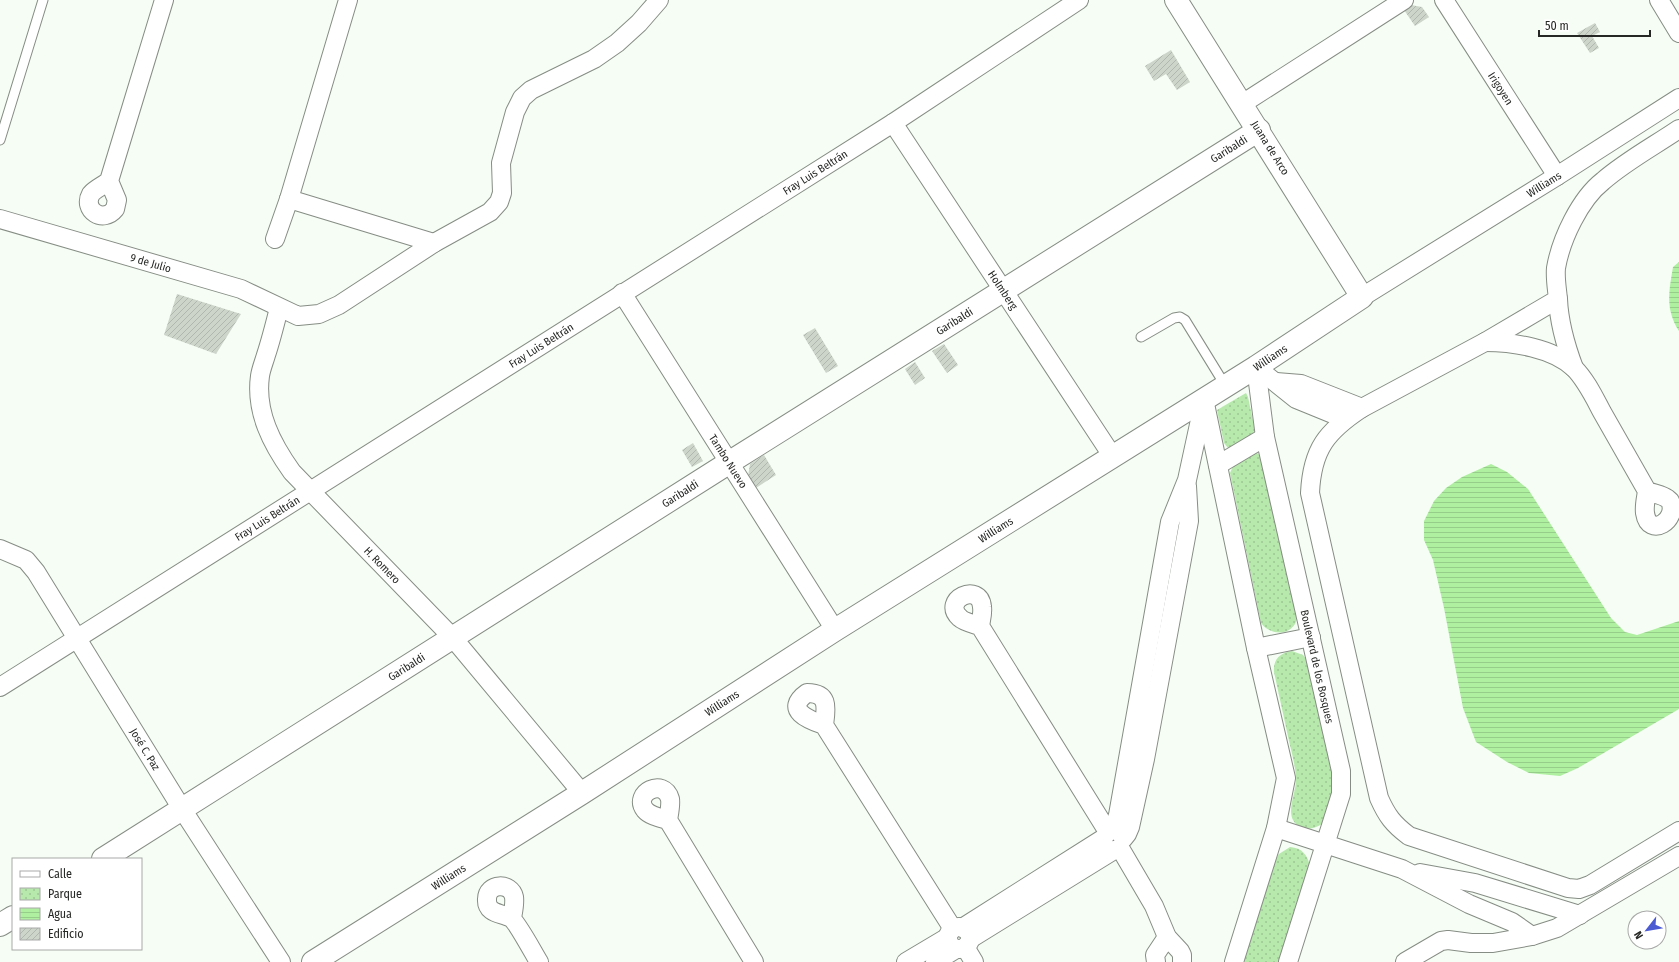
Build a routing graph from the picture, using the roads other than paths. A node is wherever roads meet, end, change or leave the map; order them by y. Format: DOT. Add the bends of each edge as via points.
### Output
graph roads {
  1 [pos="42,0"];
  2 [pos="164,0"];
  3 [pos="348,0"];
  4 [pos="659,0"];
  5 [pos="1079,0"];
  6 [pos="1176,0"];
  7 [pos="1404,0"];
  8 [pos="1444,0"];
  9 [pos="1659,0"];
  10 [pos="1679,33"];
  11 [pos="1679,98"];
  12 [pos="1242,104"];
  13 [pos="893,123"];
  14 [pos="1679,129"];
  15 [pos="1259,130"];
  16 [pos="0,140"];
  17 [pos="1557,176"];
  18 [pos="109,181"];
  19 [pos="289,199"];
  20 [pos="0,219"];
  21 [pos="275,239"];
  22 [pos="434,243"];
  23 [pos="1003,290"];
  24 [pos="622,293"];
  25 [pos="1362,297"];
  26 [pos="1558,299"];
  27 [pos="279,308"];
  28 [pos="1141,337"];
  29 [pos="1485,342"];
  30 [pos="1256,367"];
  31 [pos="1574,368"];
  32 [pos="1276,382"];
  33 [pos="1225,386"];
  34 [pos="1204,399"];
  35 [pos="1362,408"];
  36 [pos="1345,419"];
  37 [pos="1265,437"];
  38 [pos="1113,457"];
  39 [pos="730,462"];
  40 [pos="1218,465"];
  41 [pos="311,490"];
  42 [pos="1647,491"];
  43 [pos="0,549"];
  44 [pos="980,626"];
  45 [pos="835,630"];
  46 [pos="77,637"];
  47 [pos="1311,637"];
  48 [pos="453,638"];
  49 [pos="1256,648"];
  50 [pos="0,687"];
  51 [pos="824,725"];
  52 [pos="582,793"];
  53 [pos="182,809"];
  54 [pos="668,820"];
  55 [pos="1276,828"];
  56 [pos="1679,831"];
  57 [pos="1113,840"];
  58 [pos="1325,843"];
  59 [pos="1679,856"];
  60 [pos="105,858"];
  61 [pos="1402,870"];
  62 [pos="1580,915"];
  63 [pos="12,918"];
  64 [pos="512,918"];
  65 [pos="0,925"];
  66 [pos="1167,936"];
  67 [pos="1532,936"];
  68 [pos="961,942"];
  69 [pos="281,962"];
  70 [pos="313,962"];
  71 [pos="539,962"];
  72 [pos="754,962"];
  73 [pos="906,962"];
  74 [pos="935,962"];
  75 [pos="1156,962"];
  76 [pos="1182,962"];
  77 [pos="1234,962"];
  78 [pos="1288,962"];
  79 [pos="1404,962"];
  1 -- 16 [label="lane"];
  2 -- 18 [label="street"];
  3 -- 19 [label="street"];
  4 -- 22 [label="street" via="617,43 594,58 531,90 522,98 515,112 501,163 502,192 499,202 490,212"];
  5 -- 13 [label="street, Fray Luis Beltrán"];
  6 -- 12 [label="street, Juana de Arco"];
  7 -- 12 [label="street"];
  8 -- 17 [label="street, Irigoyen"];
  9 -- 10 [label="street"];
  11 -- 17 [label="street, Williams"];
  12 -- 15 [label="street, Juana de Arco"];
  13 -- 23 [label="street, Holmberg"];
  13 -- 24 [label="street, Fray Luis Beltrán"];
  14 -- 26 [label="street" via="1602,181 1584,203 1571,223 1561,248 1556,269"];
  15 -- 23 [label="street, Garibaldi"];
  15 -- 25 [label="street, Juana de Arco"];
  17 -- 25 [label="street, Williams"];
  19 -- 21 [label="street"];
  19 -- 22 [label="street"];
  20 -- 27 [label="street, 9 de Julio" via="241,289"];
  22 -- 27 [label="street, 9 de Julio" via="328,312 298,316"];
  23 -- 38 [label="street, Holmberg"];
  23 -- 39 [label="street, Garibaldi"];
  24 -- 39 [label="street, Tambo Nuevo"];
  24 -- 41 [label="street, Fray Luis Beltrán"];
  25 -- 30 [label="street, Williams"];
  26 -- 29 [label="street"];
  26 -- 31 [label="street" via="1564,342"];
  27 -- 41 [label="street, H. Romero" via="260,376 263,418 279,454 292,472"];
  28 -- 33 [label="lane" via="1180,317 1185,320"];
  29 -- 31 [label="street" via="1509,342 1539,349"];
  29 -- 35 [label="street"];
  30 -- 32 [label="street"];
  30 -- 33 [label="street, Williams"];
  30 -- 37 [label="street, Boulevard de los Bosques"];
  31 -- 42 [label="street" via="1586,384"];
  32 -- 35 [label="street" via="1301,384"];
  32 -- 36 [label="street" via="1296,399"];
  33 -- 34 [label="street, Williams"];
  34 -- 38 [label="street, Williams"];
  34 -- 40 [label="street"];
  34 -- 57 [label="street" via="1187,480 1170,522"];
  35 -- 36 [label="street"];
  36 -- 56 [label="street" via="1326,438 1316,455 1310,493 1378,798 1396,827 1409,836 1568,888 1579,889 1590,885"];
  37 -- 40 [label="street"];
  37 -- 47 [label="street, Boulevard de los Bosques"];
  38 -- 45 [label="street, Williams"];
  39 -- 45 [label="street, Tambo Nuevo"];
  39 -- 48 [label="street, Garibaldi"];
  40 -- 49 [label="street"];
  41 -- 46 [label="street, Fray Luis Beltrán"];
  41 -- 48 [label="street, H. Romero"];
  43 -- 46 [label="street, José C. Paz" via="26,560"];
  44 -- 57 [label="street"];
  45 -- 52 [label="street, Williams"];
  46 -- 50 [label="street, Fray Luis Beltrán"];
  46 -- 53 [label="street, José C. Paz"];
  47 -- 49 [label="street"];
  47 -- 58 [label="street, Boulevard de los Bosques" via="1341,771 1341,794"];
  48 -- 52 [label="street, H. Romero"];
  48 -- 53 [label="street, Garibaldi"];
  49 -- 55 [label="street" via="1286,778"];
  51 -- 68 [label="street"];
  52 -- 70 [label="street, Williams"];
  53 -- 60 [label="street, Garibaldi"];
  53 -- 69 [label="street, José C. Paz"];
  54 -- 72 [label="street"];
  55 -- 58 [label="street"];
  55 -- 77 [label="street"];
  57 -- 66 [label="street" via="1154,906"];
  57 -- 68 [label="street"];
  58 -- 61 [label="street"];
  58 -- 78 [label="street, Boulevard de los Bosques"];
  59 -- 62 [label="street"];
  61 -- 62 [label="street" via="1475,883"];
  61 -- 67 [label="street" via="1468,904 1512,922"];
  62 -- 67 [label="street" via="1557,928"];
  63 -- 65 [label="street"];
  64 -- 71 [label="street"];
  66 -- 75 [label="street" via="1155,955"];
  66 -- 76 [label="street" via="1180,951"];
  67 -- 79 [label="street" via="1493,943 1441,941"];
  68 -- 73 [label="street"];
  68 -- 74 [label="street"];
}
